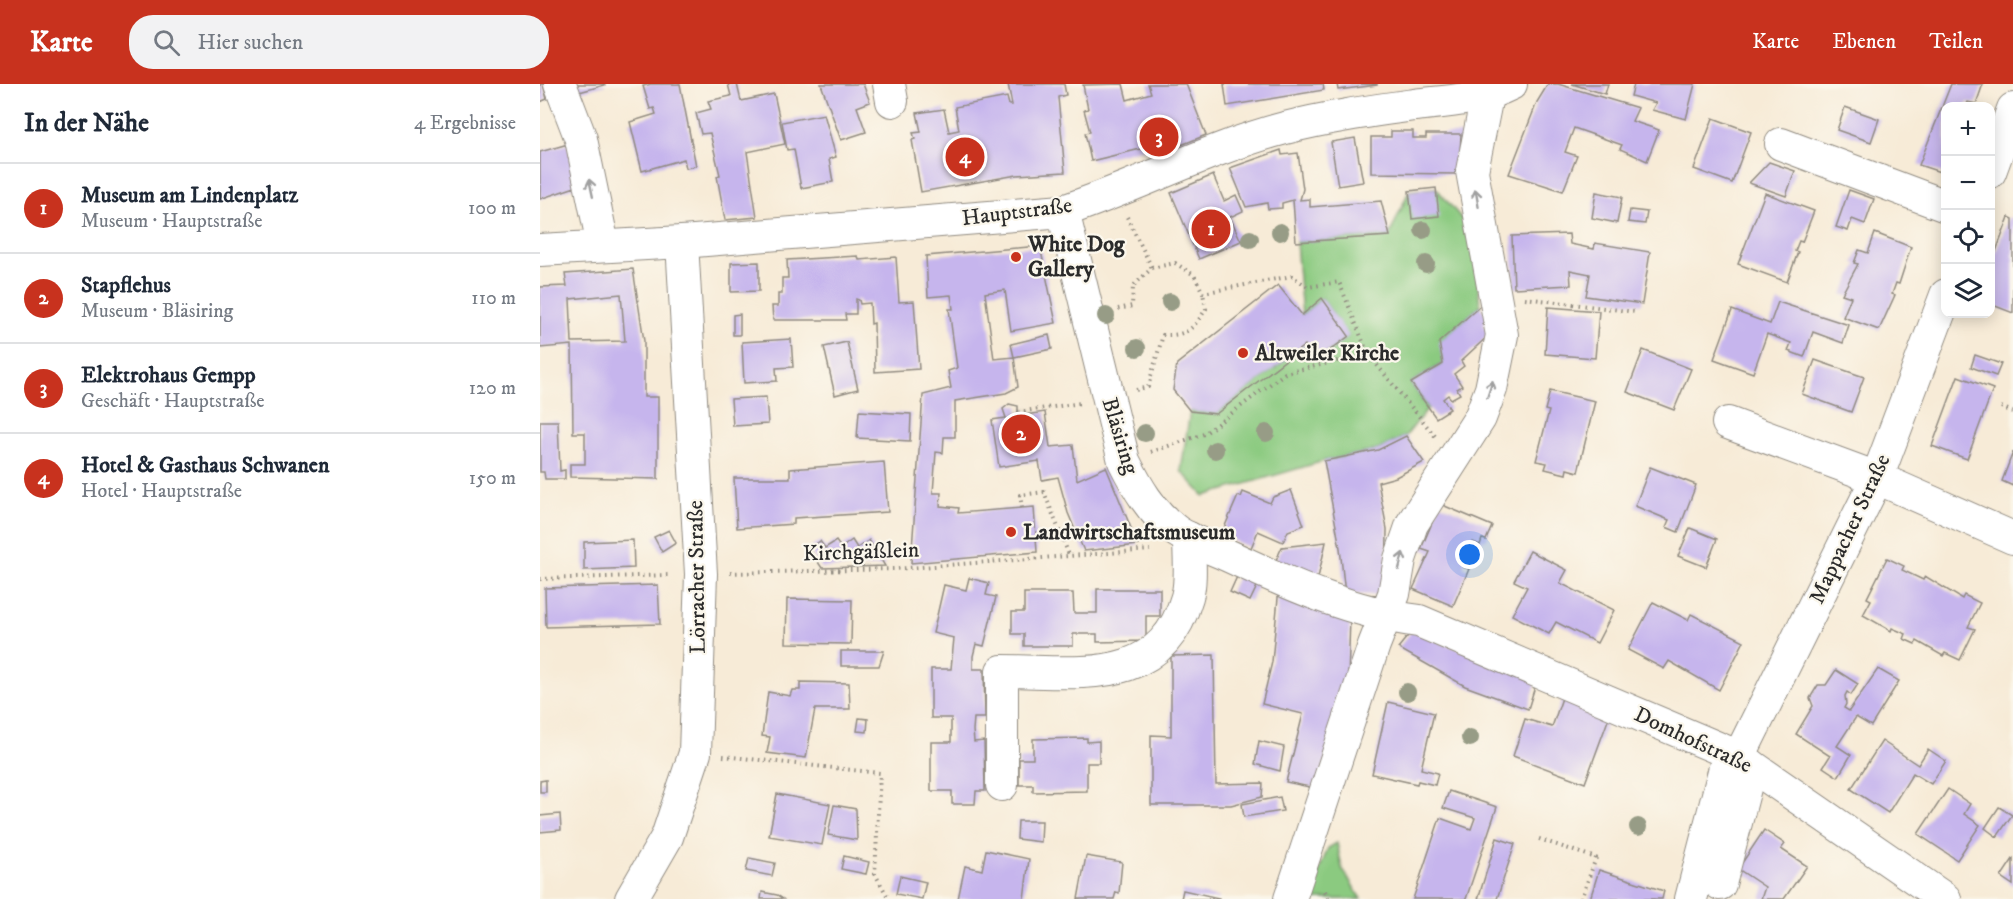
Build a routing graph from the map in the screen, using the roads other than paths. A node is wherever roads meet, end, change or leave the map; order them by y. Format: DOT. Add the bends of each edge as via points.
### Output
graph roads {
  1 [pos="560,84"];
  2 [pos="1499,90"];
  3 [pos="2013,109"];
  4 [pos="1781,144"];
  5 [pos="1995,158"];
  6 [pos="1941,204"];
  7 [pos="1063,211"];
  8 [pos="682,242"];
  9 [pos="603,245"];
  10 [pos="540,250"];
  11 [pos="1941,308"];
  12 [pos="1728,423"];
  13 [pos="1877,478"];
  14 [pos="1183,535"];
  15 [pos="2013,538"];
  16 [pos="1386,617"];
  17 [pos="1419,621"];
  18 [pos="1740,758"];
  19 [pos="1002,785"];
  20 [pos="1720,884"];
  21 [pos="631,899"];
  22 [pos="1290,899"];
  23 [pos="1691,899"];
  24 [pos="1946,899"];
  9 -- 1 [label="street, one-way" via="581,139"];
  2 -- 7 [label="street, Hauptstraße" via="1337,116 1283,129 1226,147"];
  16 -- 2 [label="street, one-way" via="1412,524 1479,418 1499,358 1502,335 1472,171"];
  3 -- 5 [label="street"];
  4 -- 6 [label="street"];
  7 -- 8 [label="street, Hauptstraße"];
  7 -- 14 [label="street, Bläsiring" via="1124,461 1138,490 1160,518"];
  8 -- 9 [label="street, Hauptstraße"];
  8 -- 21 [label="street, Lörracher Straße" via="700,574 695,753 667,837"];
  9 -- 10 [label="street, Hauptstraße"];
  11 -- 13 [label="street, Mappacher Straße"];
  12 -- 13 [label="street"];
  13 -- 15 [label="street"];
  13 -- 18 [label="street, Mappacher Straße"];
  14 -- 16 [label="street, Bläsiring" via="1286,582"];
  14 -- 19 [label="street" via="1188,595 1168,637 1152,655 1108,671 1002,671"];
  16 -- 17 [label="street, Bläsiring"];
  16 -- 22 [label="street"];
  17 -- 18 [label="street, Domhofstraße"];
  18 -- 20 [label="street"];
  18 -- 23 [label="street"];
  18 -- 24 [label="street, Domhofstraße"];
}
